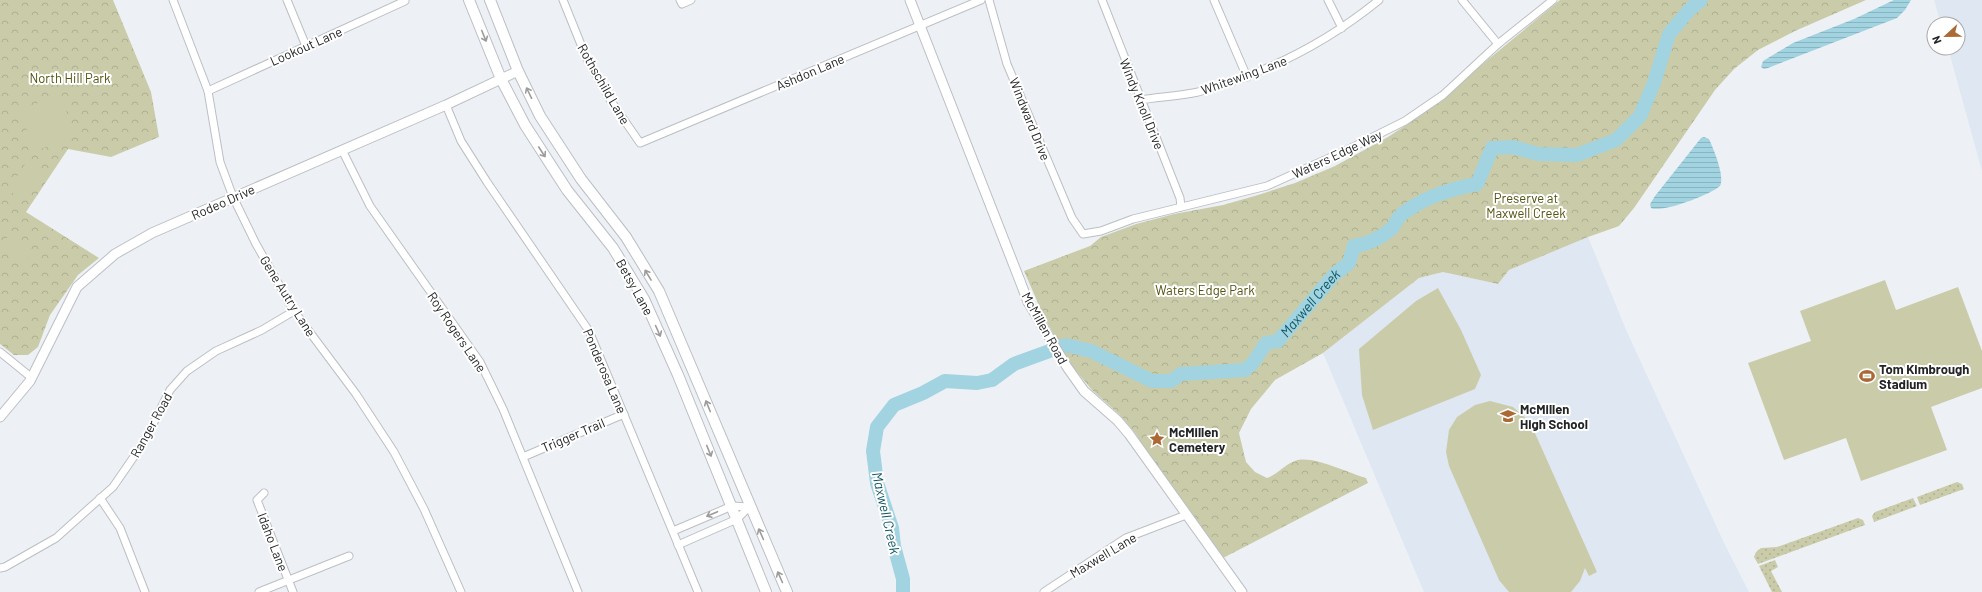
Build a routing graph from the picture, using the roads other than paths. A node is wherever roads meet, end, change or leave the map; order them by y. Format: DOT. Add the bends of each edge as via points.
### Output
graph roads {
  1 [pos="173,0"];
  2 [pos="287,0"];
  3 [pos="469,0"];
  4 [pos="490,0"];
  5 [pos="563,0"];
  6 [pos="691,0"];
  7 [pos="910,0"];
  8 [pos="981,0"];
  9 [pos="989,0"];
  10 [pos="1102,0"];
  11 [pos="1214,0"];
  12 [pos="1328,0"];
  13 [pos="1379,0"];
  14 [pos="1462,0"];
  15 [pos="1554,0"];
  16 [pos="404,1"];
  17 [pos="681,2"];
  18 [pos="920,26"];
  19 [pos="1342,28"];
  20 [pos="1498,44"];
  21 [pos="306,46"];
  22 [pos="518,71"];
  23 [pos="1247,76"];
  24 [pos="501,79"];
  25 [pos="208,91"];
  26 [pos="1140,100"];
  27 [pos="446,105"];
  28 [pos="640,143"];
  29 [pos="342,150"];
  30 [pos="233,198"];
  31 [pos="1182,207"];
  32 [pos="1083,234"];
  33 [pos="294,310"];
  34 [pos="0,352"];
  35 [pos="32,378"];
  36 [pos="624,414"];
  37 [pos="0,417"];
  38 [pos="522,457"];
  39 [pos="264,493"];
  40 [pos="100,498"];
  41 [pos="732,506"];
  42 [pos="749,506"];
  43 [pos="1186,515"];
  44 [pos="737,519"];
  45 [pos="672,531"];
  46 [pos="678,545"];
  47 [pos="349,556"];
  48 [pos="0,568"];
  49 [pos="288,580"];
  50 [pos="145,592"];
  51 [pos="259,592"];
  52 [pos="293,592"];
  53 [pos="461,592"];
  54 [pos="578,592"];
  55 [pos="698,592"];
  56 [pos="766,592"];
  57 [pos="787,592"];
  58 [pos="1044,592"];
  59 [pos="1242,592"];
  1 -- 25 [label="street, Gene Autry Lane"];
  2 -- 21 [label="street"];
  3 -- 24 [label="main road, Betsy Lane, one-way"];
  4 -- 22 [label="main road, Betsy Lane"];
  5 -- 28 [label="street, Rothschild Lane" via="586,57 611,101"];
  6 -- 17 [label="street"];
  7 -- 18 [label="street, McMillen Road"];
  8 -- 18 [label="street, Ashdon Lane"];
  9 -- 32 [label="street, Windward Drive" via="1013,78 1072,218"];
  10 -- 26 [label="street, Windy Knoll Drive"];
  11 -- 23 [label="street"];
  12 -- 19 [label="street"];
  13 -- 19 [label="street, Whitewing Lane"];
  14 -- 20 [label="street"];
  15 -- 20 [label="street, Waters Edge Way"];
  16 -- 21 [label="street, Lookout Lane"];
  18 -- 28 [label="street, Ashdon Lane"];
  18 -- 43 [label="street, McMillen Road" via="1028,302 1084,391 1129,434"];
  19 -- 23 [label="street, Whitewing Lane" via="1301,54"];
  20 -- 31 [label="street, Waters Edge Way" via="1443,95 1405,121 1267,186"];
  21 -- 25 [label="street, Lookout Lane"];
  22 -- 24 [label="street, Rodeo Drive"];
  42 -- 22 [label="main road, Betsy Lane, one-way" via="659,291 626,237 540,116"];
  23 -- 26 [label="street, Whitewing Lane" via="1196,92"];
  24 -- 27 [label="street, Rodeo Drive"];
  24 -- 41 [label="main road, Betsy Lane, one-way" via="525,125 563,184 613,248 644,299"];
  25 -- 30 [label="street, Gene Autry Lane" via="220,162"];
  26 -- 31 [label="street, Windy Knoll Drive"];
  27 -- 29 [label="street, Rodeo Drive"];
  27 -- 36 [label="street, Ponderosa Lane" via="461,141 589,331"];
  29 -- 30 [label="street, Rodeo Drive"];
  29 -- 38 [label="street, Roy Rogers Lane" via="370,206 480,362 503,409"];
  30 -- 33 [label="street, Gene Autry Lane"];
  30 -- 35 [label="street, Rodeo Drive" via="152,233 115,254 77,287"];
  31 -- 32 [label="street, Waters Edge Way"];
  33 -- 40 [label="street, Ranger Road" via="262,330 216,350 187,371 170,390 144,442 113,487"];
  33 -- 53 [label="street, Gene Autry Lane" via="356,394 394,452 424,509"];
  34 -- 35 [label="street"];
  35 -- 37 [label="street, Rodeo Drive"];
  36 -- 38 [label="street, Trigger Trail"];
  36 -- 45 [label="street, Ponderosa Lane"];
  38 -- 54 [label="street, Roy Rogers Lane"];
  39 -- 49 [label="street, Idaho Lane" via="257,500"];
  40 -- 48 [label="street, Ranger Road" via="56,538"];
  40 -- 50 [label="street" via="120,528"];
  41 -- 42 [label="street"];
  41 -- 44 [label="main road, Betsy Lane"];
  41 -- 45 [label="street, one-way"];
  42 -- 44 [label="street"];
  57 -- 42 [label="main road, Betsy Lane, one-way"];
  43 -- 58 [label="street, Maxwell Lane" via="1126,538"];
  43 -- 59 [label="street, McMillen Road"];
  44 -- 46 [label="street"];
  44 -- 56 [label="main road, Betsy Lane"];
  45 -- 46 [label="street, Ponderosa Lane"];
  46 -- 55 [label="street, Ponderosa Lane"];
  47 -- 49 [label="street"];
  49 -- 51 [label="street"];
  49 -- 52 [label="street, Idaho Lane"];
}
